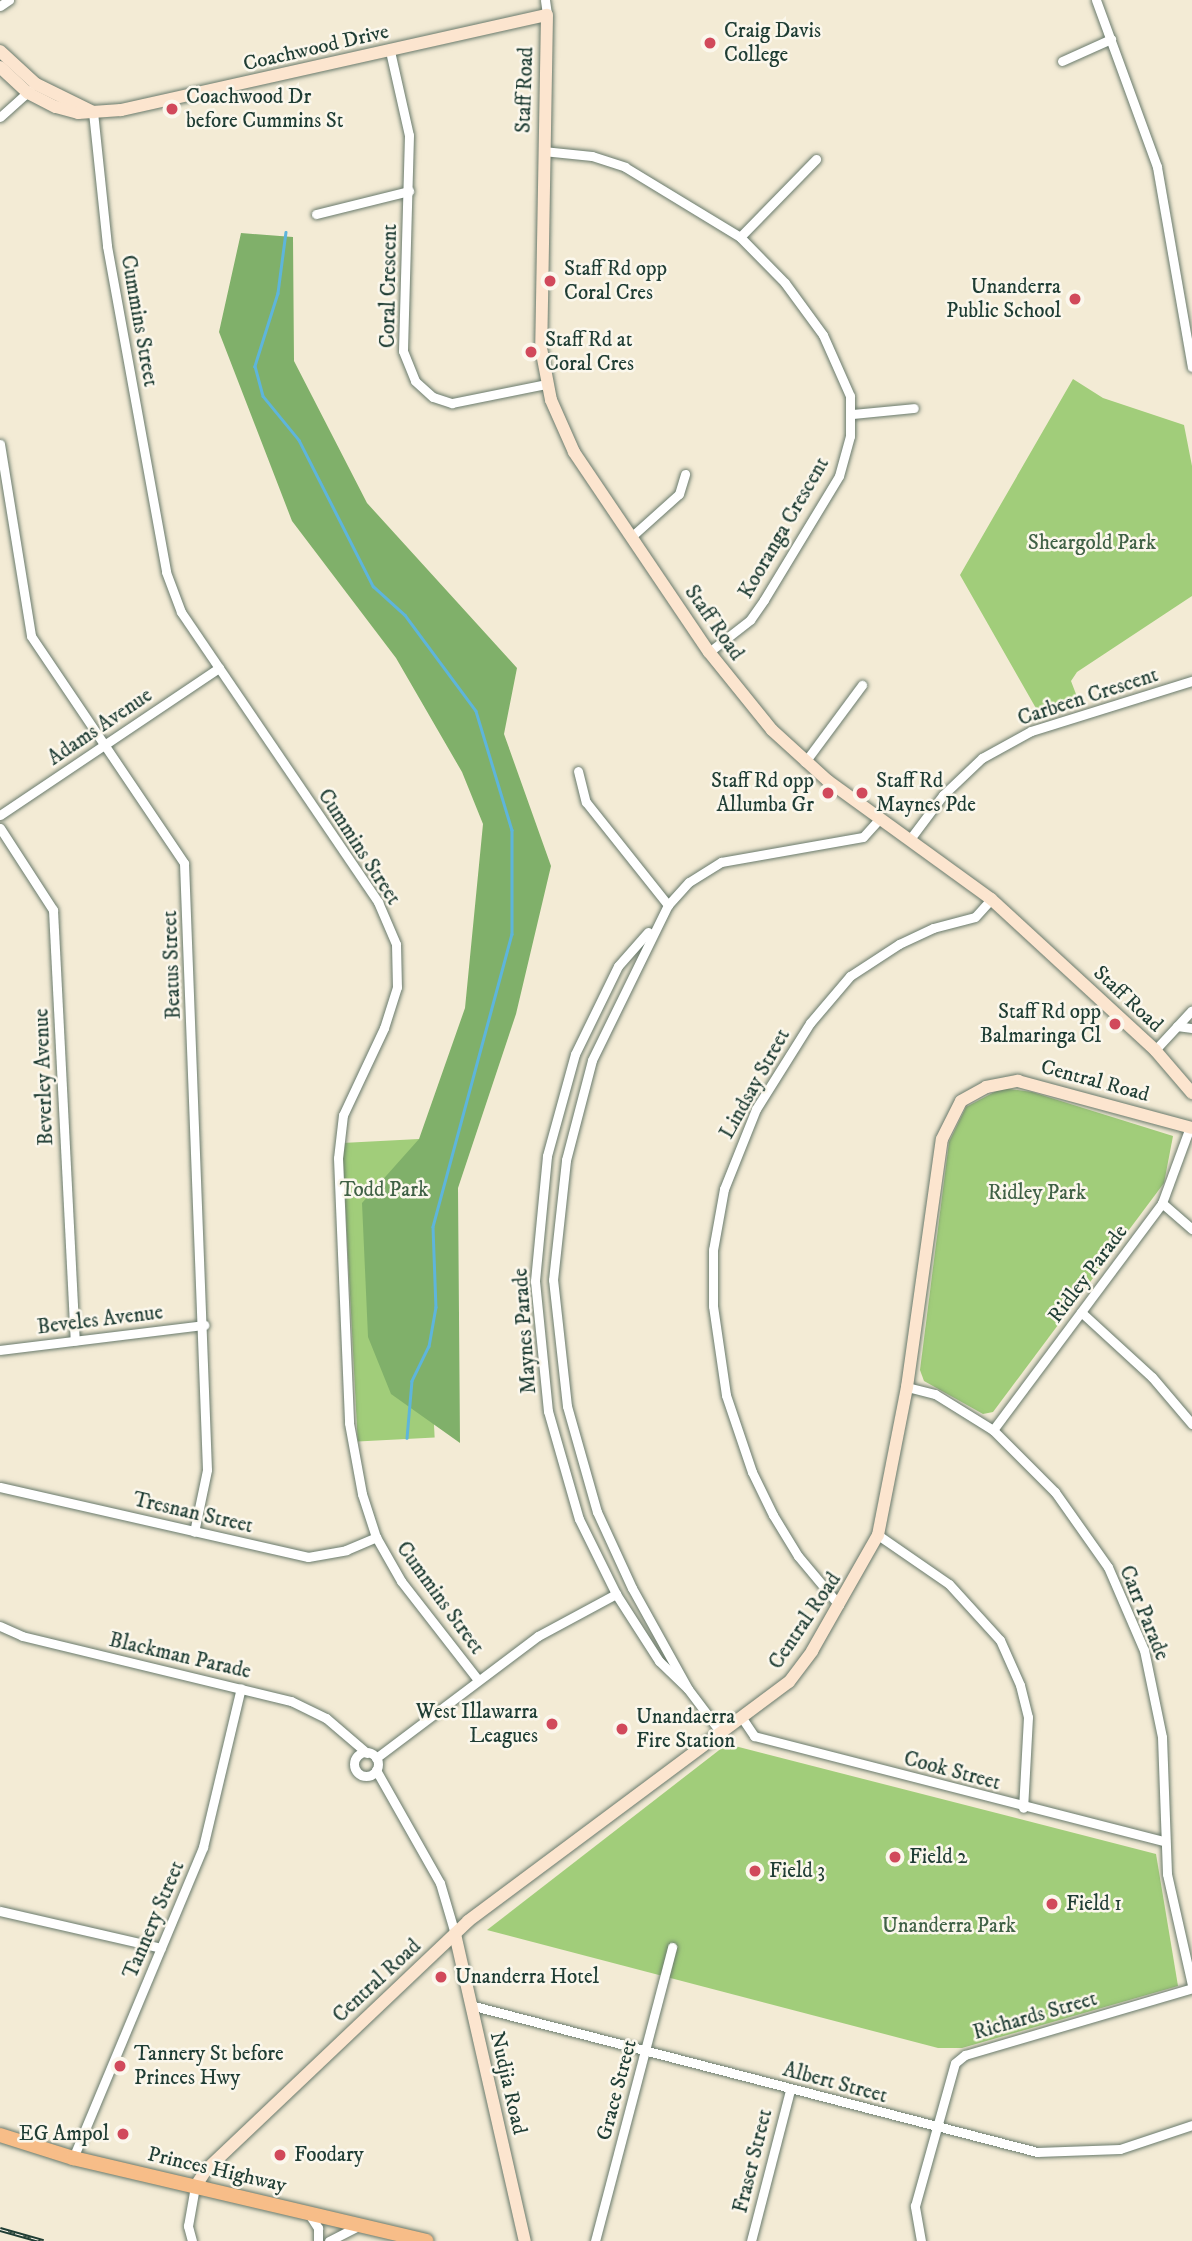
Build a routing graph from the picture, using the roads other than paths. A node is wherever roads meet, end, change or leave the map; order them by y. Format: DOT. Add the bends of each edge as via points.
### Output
graph roads {
  1 [pos="9,0"];
  2 [pos="545,0"];
  3 [pos="1096,0"];
  4 [pos="0,6"];
  5 [pos="547,16"];
  6 [pos="1111,39"];
  7 [pos="0,51"];
  8 [pos="390,51"];
  9 [pos="1062,61"];
  10 [pos="0,67"];
  11 [pos="32,88"];
  12 [pos="93,112"];
  13 [pos="0,117"];
  14 [pos="543,151"];
  15 [pos="816,159"];
  16 [pos="409,191"];
  17 [pos="316,214"];
  18 [pos="740,237"];
  19 [pos="1192,367"];
  20 [pos="546,384"];
  21 [pos="914,408"];
  22 [pos="852,415"];
  23 [pos="0,444"];
  24 [pos="685,474"];
  25 [pos="631,537"];
  26 [pos="709,652"];
  27 [pos="219,668"];
  28 [pos="1192,681"];
  29 [pos="862,685"];
  30 [pos="105,744"];
  31 [pos="805,762"];
  32 [pos="578,771"];
  33 [pos="0,815"];
  34 [pos="880,818"];
  35 [pos="0,828"];
  36 [pos="910,839"];
  37 [pos="991,899"];
  38 [pos="668,905"];
  39 [pos="658,920"];
  40 [pos="1192,1010"];
  41 [pos="1177,1026"];
  42 [pos="1192,1028"];
  43 [pos="1155,1050"];
  44 [pos="1192,1093"];
  45 [pos="1191,1125"];
  46 [pos="1162,1203"];
  47 [pos="1192,1229"];
  48 [pos="1081,1312"];
  49 [pos="204,1325"];
  50 [pos="75,1340"];
  51 [pos="0,1350"];
  52 [pos="907,1387"];
  53 [pos="1192,1424"];
  54 [pos="993,1430"];
  55 [pos="0,1487"];
  56 [pos="194,1532"];
  57 [pos="878,1535"];
  58 [pos="376,1537"];
  59 [pos="616,1594"];
  60 [pos="839,1605"];
  61 [pos="0,1626"];
  62 [pos="478,1680"];
  63 [pos="241,1688"];
  64 [pos="688,1689"];
  65 [pos="742,1718"];
  66 [pos="722,1734"];
  67 [pos="345,1735"];
  68 [pos="367,1753"];
  69 [pos="357,1758"];
  70 [pos="376,1758"];
  71 [pos="373,1773"];
  72 [pos="1023,1808"];
  73 [pos="1163,1841"];
  74 [pos="0,1911"];
  75 [pos="455,1934"];
  76 [pos="672,1947"];
  77 [pos="161,1948"];
  78 [pos="1192,1987"];
  79 [pos="470,2005"];
  80 [pos="645,2051"];
  81 [pos="790,2090"];
  82 [pos="1192,2125"];
  83 [pos="936,2128"];
  84 [pos="0,2135"];
  85 [pos="73,2158"];
  86 [pos="195,2187"];
  87 [pos="309,2214"];
  88 [pos="360,2226"];
  89 [pos="191,2241"];
  90 [pos="318,2241"];
  91 [pos="329,2241"];
  92 [pos="426,2241"];
  93 [pos="525,2241"];
  94 [pos="595,2241"];
  95 [pos="751,2241"];
  96 [pos="921,2241"];
  1 -- 4 [label="street"];
  2 -- 5 [label="street, Staff Road"];
  3 -- 6 [label="street"];
  5 -- 8 [label="street, Coachwood Drive"];
  5 -- 14 [label="street, Staff Road"];
  6 -- 9 [label="street"];
  6 -- 19 [label="street" via="1157,167"];
  7 -- 11 [label="street, Coachwood Drive"];
  8 -- 12 [label="street, Coachwood Drive" via="162,103"];
  8 -- 16 [label="street, Coral Crescent" via="409,135"];
  10 -- 11 [label="street, Coachwood Drive"];
  11 -- 12 [label="street, Coachwood Drive" via="56,107"];
  11 -- 13 [label="street"];
  12 -- 27 [label="street, Cummins Street" via="107,246 166,572 181,612"];
  14 -- 18 [label="street, Kooranga Crescent" via="592,156 625,167"];
  14 -- 20 [label="street, Staff Road" via="539,325"];
  15 -- 18 [label="street"];
  16 -- 17 [label="street"];
  16 -- 20 [label="street, Coral Crescent" via="402,351 415,381 433,397 452,403"];
  18 -- 22 [label="street, Kooranga Crescent" via="785,283 823,335 839,365"];
  20 -- 25 [label="street, Staff Road" via="574,452"];
  21 -- 22 [label="street"];
  22 -- 26 [label="street, Kooranga Crescent" via="839,476 750,620"];
  23 -- 30 [label="street, Beatus Street" via="31,636"];
  24 -- 25 [label="street" via="679,494"];
  25 -- 26 [label="street, Staff Road"];
  26 -- 31 [label="street, Staff Road" via="747,702"];
  27 -- 30 [label="street, Adams Avenue"];
  27 -- 58 [label="street, Cummins Street" via="378,902 396,944 397,987 384,1028 342,1115 338,1158 349,1423"];
  28 -- 36 [label="street, Carbeen Crescent" via="1031,731 982,758 943,794"];
  29 -- 31 [label="street"];
  30 -- 33 [label="street, Adams Avenue"];
  30 -- 49 [label="street, Beatus Street" via="184,863"];
  31 -- 34 [label="street, Staff Road"];
  32 -- 38 [label="street" via="586,802"];
  34 -- 36 [label="street, Staff Road"];
  34 -- 38 [label="street, Maynes Parade" via="863,837 721,862 689,882"];
  35 -- 50 [label="street, Beverley Avenue" via="53,910"];
  36 -- 37 [label="street, Staff Road"];
  37 -- 43 [label="street, Staff Road"];
  37 -- 60 [label="street, Lindsay Street" via="975,917 933,928 900,944 844,984 810,1023 756,1109 724,1189 713,1250 713,1306 726,1395 752,1472 773,1515 798,1556"];
  38 -- 39 [label="street, Maynes Parade"];
  39 -- 59 [label="street, Maynes Parade" via="618,966 575,1054 547,1156 535,1280 548,1411 579,1519"];
  39 -- 64 [label="street, Maynes Parade" via="592,1060 566,1160 553,1280 567,1406 597,1512 632,1588"];
  40 -- 41 [label="street"];
  41 -- 42 [label="street"];
  41 -- 43 [label="street"];
  43 -- 44 [label="street, Staff Road"];
  45 -- 46 [label="street, Ridley Parade"];
  45 -- 52 [label="street, Central Road" via="1018,1081 986,1087 961,1101 942,1139"];
  46 -- 47 [label="street"];
  46 -- 48 [label="street, Ridley Parade"];
  48 -- 53 [label="street" via="1152,1377"];
  48 -- 54 [label="street, Ridley Parade"];
  49 -- 50 [label="street, Beveles Avenue"];
  49 -- 56 [label="street, Beatus Street" via="201,1389 207,1470"];
  50 -- 51 [label="street, Beveles Avenue"];
  52 -- 54 [label="street, Carr Parade" via="935,1394"];
  52 -- 57 [label="street, Central Road"];
  54 -- 73 [label="street, Carr Parade" via="1055,1492 1108,1567 1144,1650 1162,1737"];
  55 -- 56 [label="street, Tresnan Street"];
  56 -- 58 [label="street, Tresnan Street" via="308,1557 346,1550"];
  57 -- 60 [label="street, Central Road"];
  57 -- 72 [label="street" via="950,1584 1000,1640 1028,1717"];
  58 -- 62 [label="street, Cummins Street" via="401,1581"];
  59 -- 62 [label="street" via="538,1636"];
  59 -- 64 [label="street, Maynes Parade" via="659,1661"];
  60 -- 65 [label="street, Central Road" via="789,1682"];
  61 -- 63 [label="street, Blackman Parade" via="22,1636"];
  62 -- 70 [label="street"];
  63 -- 67 [label="street, Blackman Parade" via="291,1701 327,1718"];
  63 -- 77 [label="street, Tannery Street" via="203,1847"];
  64 -- 66 [label="street, Maynes Parade"];
  65 -- 66 [label="street, Central Road"];
  65 -- 72 [label="street, Cook Street" via="754,1735"];
  66 -- 75 [label="street, Central Road"];
  67 -- 68 [label="street, Blackman Parade"];
  67 -- 69 [label="street, Blackman Parade"];
  68 -- 69 [label="street"];
  68 -- 70 [label="street, Blackman Parade"];
  69 -- 71 [label="street, Blackman Parade" via="356,1770"];
  70 -- 71 [label="street"];
  71 -- 75 [label="street" via="440,1883"];
  72 -- 73 [label="street, Cook Street"];
  73 -- 78 [label="street, Carr Parade" via="1178,1938"];
  74 -- 77 [label="street"];
  75 -- 79 [label="street, Nudjia Road"];
  75 -- 86 [label="street, Central Road" via="206,2170"];
  76 -- 80 [label="street, Grace Street"];
  77 -- 85 [label="street, Tannery Street"];
  78 -- 83 [label="street, Richards Street" via="965,2055 955,2063"];
  79 -- 80 [label="street, Albert Street"];
  79 -- 93 [label="street, Nudjia Road"];
  80 -- 81 [label="street, Albert Street"];
  80 -- 94 [label="street, Grace Street"];
  81 -- 83 [label="street, Albert Street"];
  81 -- 95 [label="street, Fraser Street"];
  82 -- 83 [label="street, Albert Street" via="1143,2144 1077,2154 1037,2152"];
  83 -- 96 [label="street, Richards Street" via="915,2206"];
  84 -- 85 [label="main road, Princes Highway"];
  85 -- 86 [label="main road, Princes Highway"];
  86 -- 87 [label="main road, Princes Highway"];
  86 -- 89 [label="street" via="188,2226"];
  87 -- 88 [label="main road, Princes Highway"];
  87 -- 90 [label="street" via="318,2228"];
  88 -- 91 [label="street"];
  88 -- 92 [label="main road, Princes Highway"];
}
